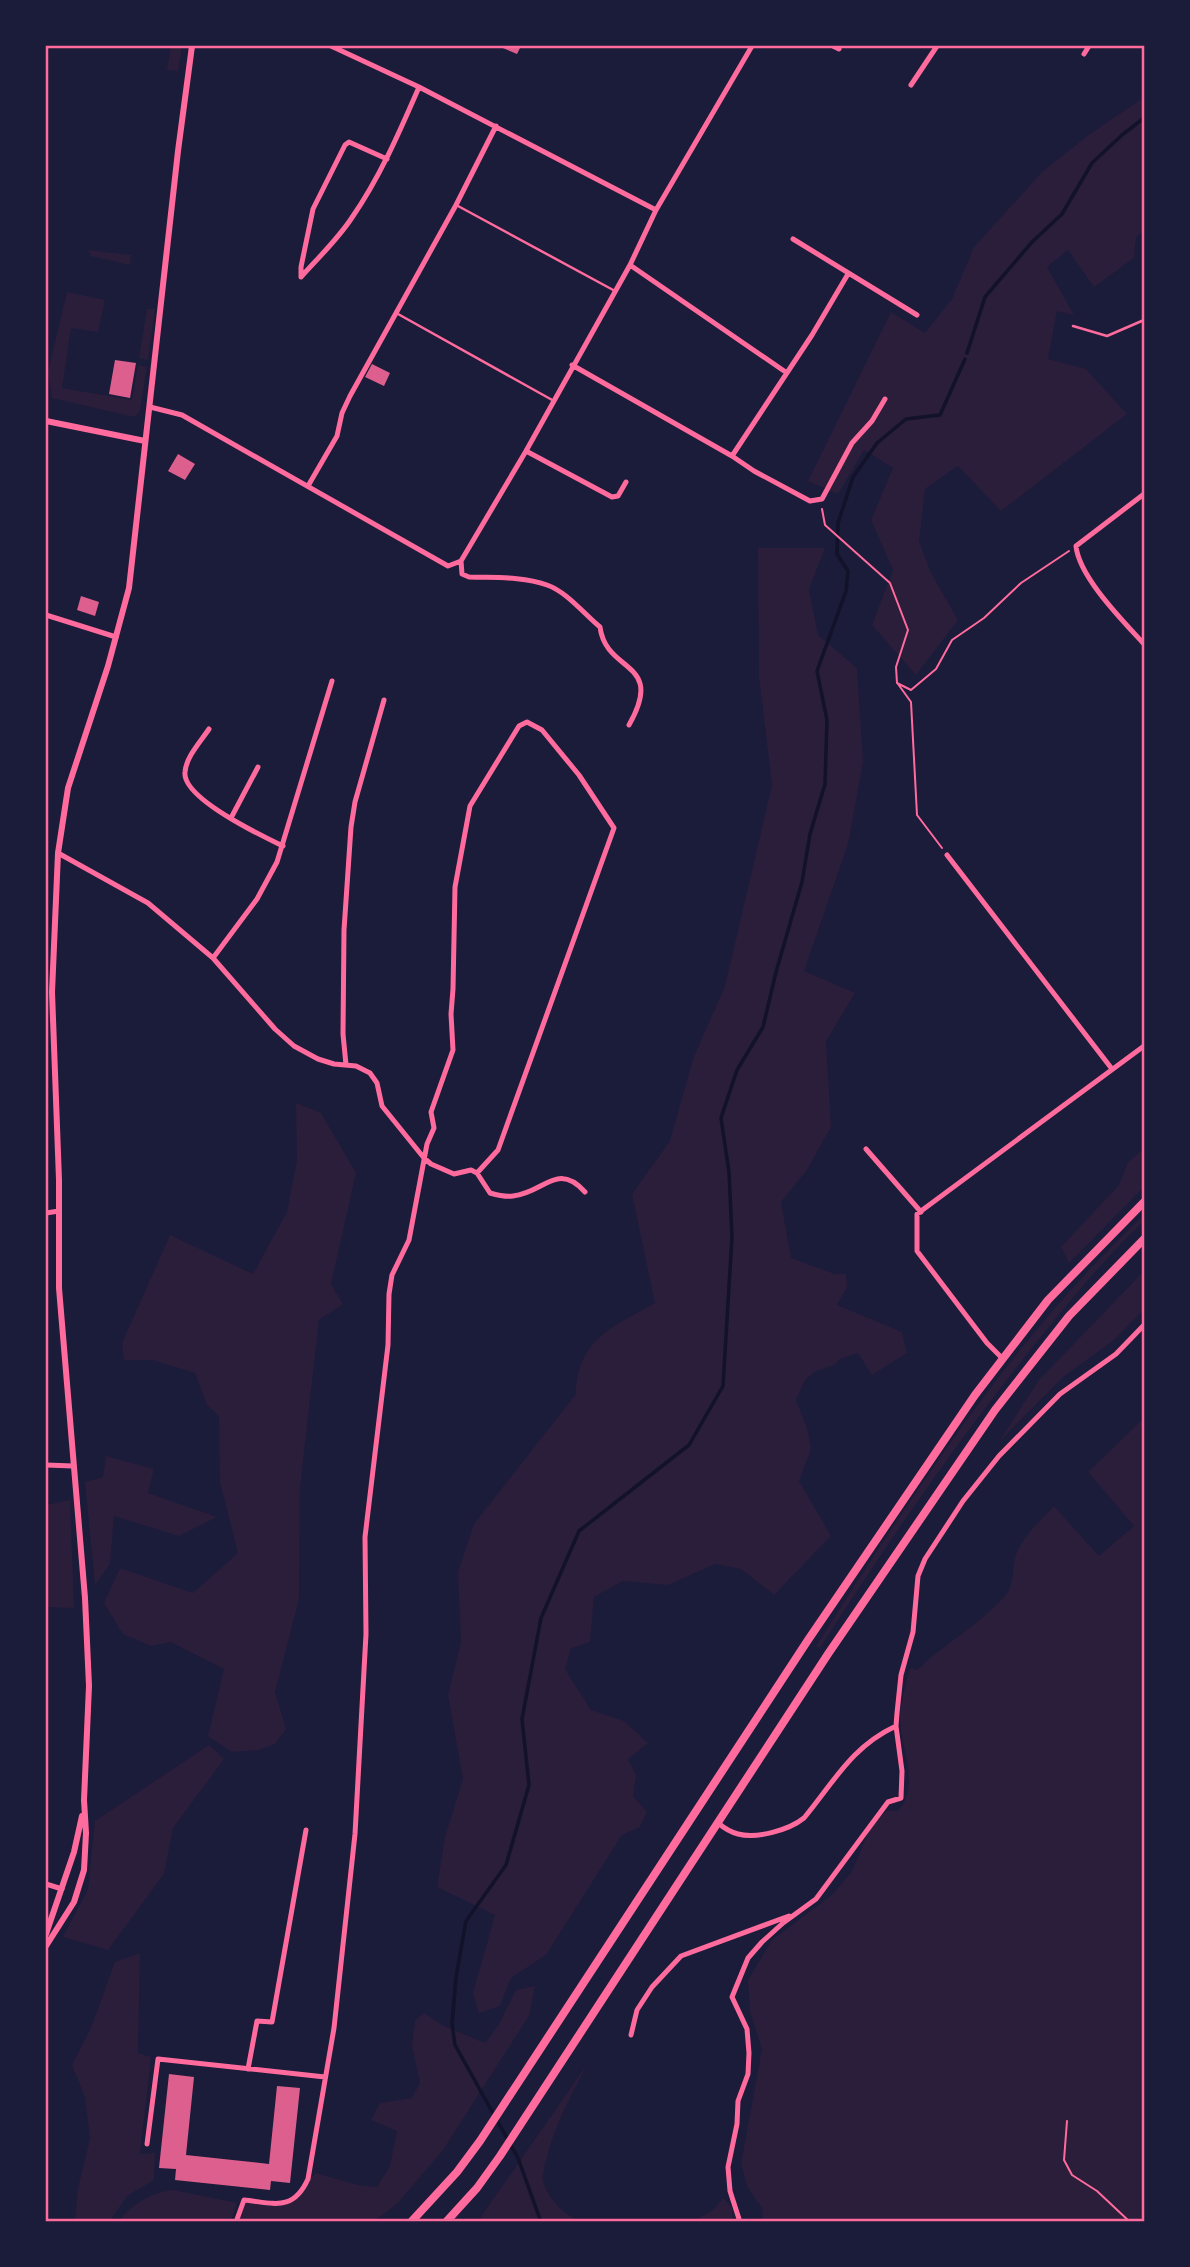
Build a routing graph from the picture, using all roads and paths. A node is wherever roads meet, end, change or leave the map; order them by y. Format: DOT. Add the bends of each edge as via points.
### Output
graph roads {
  1 [pos="192,46"];
  2 [pos="331,46"];
  3 [pos="752,46"];
  4 [pos="833,46"];
  5 [pos="937,46"];
  6 [pos="1089,46"];
  7 [pos="839,49"];
  8 [pos="1084,54"];
  9 [pos="911,85"];
  10 [pos="419,87"];
  11 [pos="496,126"];
  12 [pos="387,159"];
  13 [pos="456,205"];
  14 [pos="656,210"];
  15 [pos="793,239"];
  16 [pos="630,265"];
  17 [pos="848,274"];
  18 [pos="615,292"];
  19 [pos="396,313"];
  20 [pos="917,315"];
  21 [pos="1144,320"];
  22 [pos="1073,326"];
  23 [pos="572,365"];
  24 [pos="787,373"];
  25 [pos="885,399"];
  26 [pos="554,401"];
  27 [pos="150,407"];
  28 [pos="46,421"];
  29 [pos="145,441"];
  30 [pos="526,451"];
  31 [pos="732,456"];
  32 [pos="626,482"];
  33 [pos="308,486"];
  34 [pos="1144,494"];
  35 [pos="822,499"];
  36 [pos="1076,546"];
  37 [pos="461,561"];
  38 [pos="46,615"];
  39 [pos="116,637"];
  40 [pos="1144,644"];
  41 [pos="332,681"];
  42 [pos="897,683"];
  43 [pos="384,700"];
  44 [pos="629,725"];
  45 [pos="209,729"];
  46 [pos="258,767"];
  47 [pos="232,818"];
  48 [pos="283,846"];
  49 [pos="58,853"];
  50 [pos="947,855"];
  51 [pos="46,924"];
  52 [pos="54,927"];
  53 [pos="213,958"];
  54 [pos="50,1043"];
  55 [pos="1144,1046"];
  56 [pos="346,1065"];
  57 [pos="1112,1069"];
  58 [pos="866,1149"];
  59 [pos="424,1158"];
  60 [pos="477,1173"];
  61 [pos="585,1192"];
  62 [pos="1144,1202"];
  63 [pos="59,1211"];
  64 [pos="921,1212"];
  65 [pos="46,1213"];
  66 [pos="1144,1239"];
  67 [pos="1144,1325"];
  68 [pos="1002,1357"];
  69 [pos="46,1465"];
  70 [pos="73,1466"];
  71 [pos="896,1726"];
  72 [pos="84,1800"];
  73 [pos="718,1823"];
  74 [pos="306,1830"];
  75 [pos="46,1884"];
  76 [pos="62,1889"];
  77 [pos="794,1914"];
  78 [pos="46,1934"];
  79 [pos="46,1946"];
  80 [pos="631,2035"];
  81 [pos="248,2069"];
  82 [pos="325,2077"];
  83 [pos="1067,2121"];
  84 [pos="146,2144"];
  85 [pos="236,2221"];
  86 [pos="412,2221"];
  87 [pos="446,2221"];
  88 [pos="740,2221"];
  89 [pos="1130,2221"];
  1 -- 27 [label="street"];
  2 -- 10 [label="street"];
  3 -- 14 [label="street"];
  4 -- 7 [label="street"];
  5 -- 9 [label="street"];
  6 -- 8 [label="street"];
  10 -- 11 [label="street"];
  10 -- 12 [label="street"];
  11 -- 13 [label="street"];
  11 -- 14 [label="street"];
  12 -- 12 [label="street" via="349,142 345,145 313,209 300,267 302,277 350,221"];
  13 -- 18 [label="lane"];
  13 -- 19 [label="street"];
  14 -- 16 [label="street"];
  15 -- 17 [label="street"];
  16 -- 18 [label="street"];
  16 -- 24 [label="street"];
  17 -- 20 [label="street"];
  17 -- 24 [label="street"];
  18 -- 23 [label="street"];
  19 -- 26 [label="lane"];
  19 -- 33 [label="street"];
  21 -- 22 [label="lane" via="1107,336"];
  23 -- 26 [label="street"];
  23 -- 31 [label="street"];
  24 -- 31 [label="street"];
  25 -- 35 [label="street" via="852,443"];
  26 -- 30 [label="street"];
  27 -- 29 [label="street"];
  27 -- 33 [label="street" via="182,415"];
  28 -- 29 [label="street"];
  29 -- 39 [label="street" via="129,588"];
  30 -- 32 [label="street" via="612,497 618,496"];
  30 -- 37 [label="street"];
  31 -- 35 [label="street" via="810,500"];
  33 -- 37 [label="street" via="448,566"];
  34 -- 36 [label="street"];
  35 -- 42 [label="path" via="825,525 890,583 908,630"];
  36 -- 40 [label="street" via="1077,559 1111,608"];
  36 -- 42 [label="path" via="1020,583 984,618 952,640 936,668 911,690"];
  37 -- 44 [label="street" via="462,574 469,577 548,585 600,628 601,639 641,682 641,697"];
  38 -- 39 [label="street"];
  39 -- 49 [label="street" via="68,788"];
  41 -- 48 [label="street"];
  42 -- 50 [label="path" via="911,702 918,815"];
  43 -- 56 [label="street" via="351,827 344,930"];
  45 -- 47 [label="street" via="184,775 202,799"];
  46 -- 47 [label="street"];
  47 -- 48 [label="street"];
  48 -- 53 [label="street" via="270,879"];
  49 -- 52 [label="street"];
  49 -- 53 [label="street" via="148,903"];
  50 -- 57 [label="street"];
  51 -- 52 [label="street"];
  52 -- 54 [label="street"];
  53 -- 56 [label="street" via="294,1046 318,1059"];
  54 -- 63 [label="street"];
  55 -- 57 [label="street"];
  56 -- 59 [label="street" via="370,1073 382,1106"];
  57 -- 64 [label="street"];
  58 -- 64 [label="street"];
  59 -- 60 [label="street" via="454,1174"];
  59 -- 60 [label="street" via="434,1128 431,1112 453,1050 455,887 470,806 519,726 527,722 550,739 614,828 498,1150"];
  59 -- 82 [label="street" via="409,1240 388,1294 388,1345 365,1537 366,1634 355,1834"];
  60 -- 61 [label="street" via="490,1193 497,1195 527,1192 556,1178 576,1182"];
  62 -- 68 [label="main road" via="1048,1300"];
  63 -- 65 [label="street"];
  63 -- 70 [label="street" via="59,1288"];
  64 -- 68 [label="street" via="917,1214 917,1251"];
  66 -- 73 [label="main road" via="1069,1316 995,1410"];
  67 -- 71 [label="street" via="1116,1354 1060,1394 1008,1447 936,1540 918,1576"];
  68 -- 86 [label="main road" via="775,1690 465,2162"];
  69 -- 70 [label="street"];
  70 -- 72 [label="street" via="89,1686"];
  71 -- 73 [label="street" via="854,1754 794,1826 748,1836"];
  71 -- 77 [label="street" via="901,1798 888,1802 816,1899"];
  72 -- 76 [label="street"];
  72 -- 79 [label="street" via="84,1870 79,1891"];
  73 -- 87 [label="main road" via="500,2155"];
  74 -- 81 [label="street" via="272,2022 257,2021"];
  75 -- 76 [label="street"];
  76 -- 78 [label="street"];
  77 -- 80 [label="street" via="681,1956 637,2010"];
  77 -- 88 [label="street" via="748,1958 732,1997 747,2029 748,2074 738,2101 728,2167"];
  81 -- 82 [label="street"];
  81 -- 84 [label="street" via="158,2059"];
  82 -- 85 [label="street" via="308,2179 302,2191 282,2204 244,2200"];
  83 -- 89 [label="path" via="1065,2165"];
}
